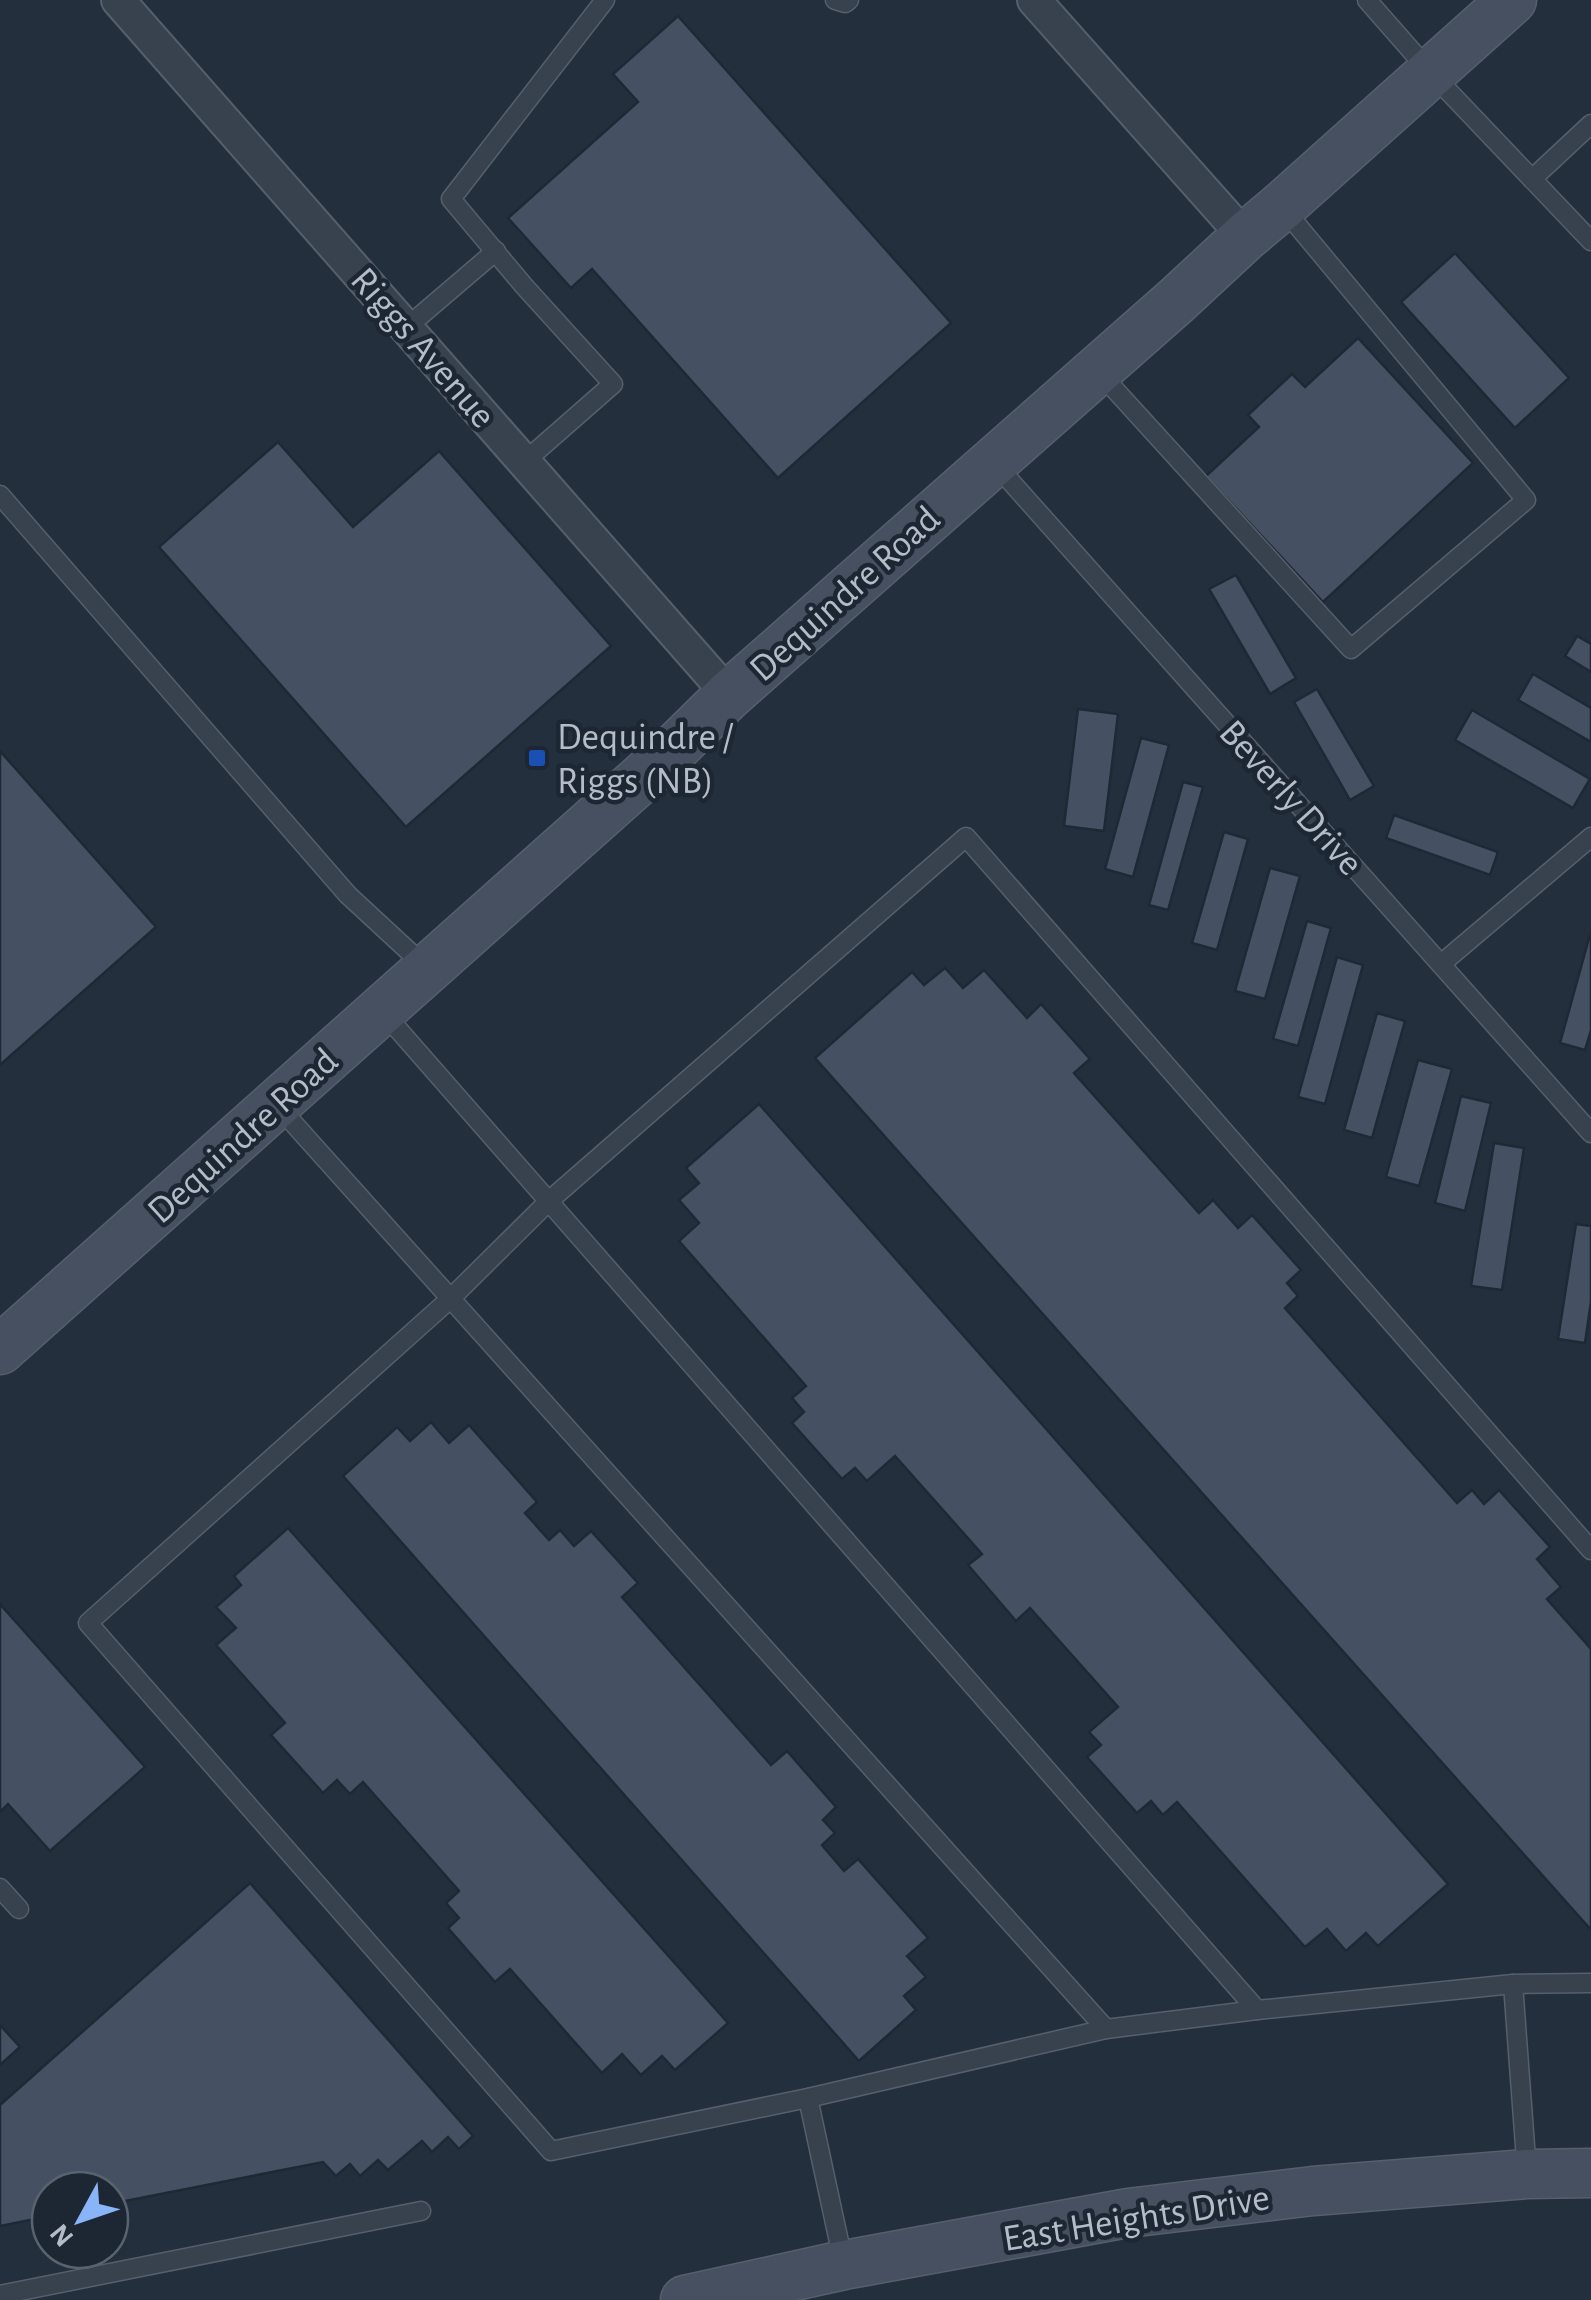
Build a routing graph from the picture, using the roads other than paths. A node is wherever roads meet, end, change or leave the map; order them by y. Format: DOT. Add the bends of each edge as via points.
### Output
graph roads {
  1 [pos="118,0"];
  2 [pos="605,0"];
  3 [pos="834,0"];
  4 [pos="849,0"];
  5 [pos="1034,0"];
  6 [pos="1366,0"];
  7 [pos="1512,0"];
  8 [pos="1431,73"];
  9 [pos="1591,124"];
  10 [pos="1532,179"];
  11 [pos="1282,206"];
  12 [pos="1245,237"];
  13 [pos="1591,241"];
  14 [pos="496,251"];
  15 [pos="407,327"];
  16 [pos="1096,370"];
  17 [pos="524,462"];
  18 [pos="992,462"];
  19 [pos="0,495"];
  20 [pos="729,695"];
  21 [pos="1591,837"];
  22 [pos="1441,964"];
  23 [pos="428,969"];
  24 [pos="382,1010"];
  25 [pos="276,1105"];
  26 [pos="1591,1133"];
  27 [pos="550,1200"];
  28 [pos="450,1299"];
  29 [pos="0,1350"];
  30 [pos="1591,1550"];
  31 [pos="0,1888"];
  32 [pos="19,1909"];
  33 [pos="1591,1983"];
  34 [pos="1513,1984"];
  35 [pos="1258,2010"];
  36 [pos="1106,2029"];
  37 [pos="808,2098"];
  38 [pos="1591,2172"];
  39 [pos="1527,2174"];
  40 [pos="421,2211"];
  41 [pos="844,2266"];
  42 [pos="0,2295"];
  43 [pos="686,2300"];
  1 -- 15 [label="street, Riggs Avenue"];
  2 -- 14 [label="lane" via="450,199"];
  3 -- 4 [label="lane"];
  5 -- 12 [label="street"];
  6 -- 8 [label="lane"];
  7 -- 8 [label="main road, Dequindre Road"];
  8 -- 10 [label="lane"];
  8 -- 11 [label="main road, Dequindre Road"];
  9 -- 10 [label="lane"];
  10 -- 13 [label="lane"];
  11 -- 12 [label="main road, Dequindre Road"];
  11 -- 16 [label="lane" via="1526,500 1351,649"];
  12 -- 16 [label="main road, Dequindre Road"];
  14 -- 15 [label="lane"];
  14 -- 17 [label="lane" via="613,384"];
  15 -- 17 [label="street, Riggs Avenue"];
  16 -- 18 [label="main road, Dequindre Road"];
  17 -- 20 [label="street, Riggs Avenue"];
  18 -- 20 [label="main road, Dequindre Road"];
  18 -- 22 [label="lane, Beverly Drive"];
  19 -- 23 [label="lane" via="348,895"];
  20 -- 23 [label="main road, Dequindre Road"];
  21 -- 22 [label="lane"];
  22 -- 26 [label="lane, Beverly Drive"];
  23 -- 24 [label="main road, Dequindre Road"];
  24 -- 25 [label="main road, Dequindre Road"];
  24 -- 27 [label="lane"];
  25 -- 28 [label="lane"];
  25 -- 29 [label="main road, Dequindre Road"];
  27 -- 28 [label="lane"];
  27 -- 30 [label="lane" via="966,837"];
  27 -- 35 [label="lane"];
  28 -- 36 [label="lane"];
  28 -- 37 [label="lane" via="88,1623 551,2150"];
  31 -- 32 [label="lane"];
  33 -- 34 [label="lane"];
  34 -- 35 [label="lane"];
  34 -- 39 [label="lane"];
  35 -- 36 [label="lane"];
  36 -- 37 [label="lane"];
  37 -- 41 [label="lane"];
  38 -- 39 [label="main road, East Heights Drive"];
  39 -- 41 [label="main road, East Heights Drive" via="1128,2214"];
  40 -- 42 [label="lane"];
  41 -- 43 [label="main road, East Heights Drive"];
}
